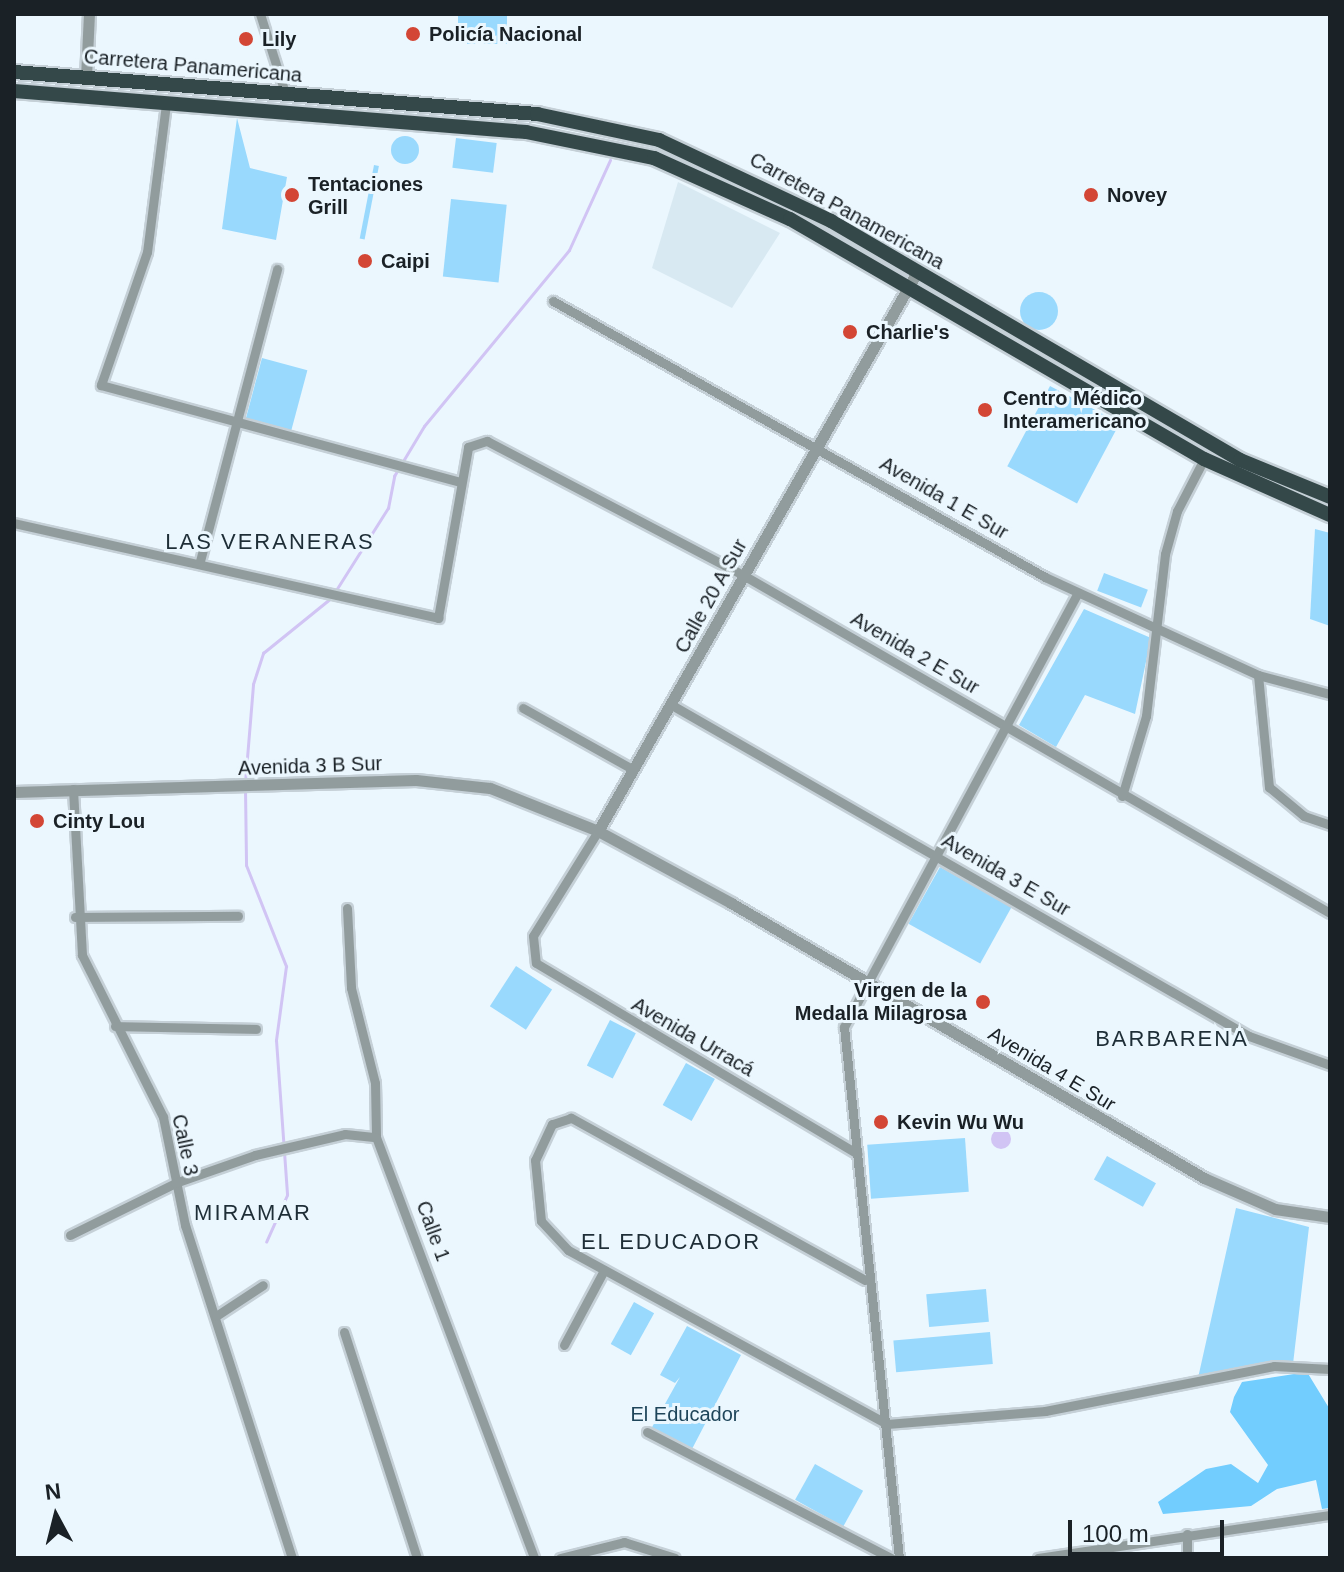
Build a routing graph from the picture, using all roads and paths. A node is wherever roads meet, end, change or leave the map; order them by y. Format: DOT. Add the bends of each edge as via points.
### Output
graph roads {
  1 [pos="89,14"];
  2 [pos="260,14"];
  3 [pos="14,72"];
  4 [pos="86,77"];
  5 [pos="14,88"];
  6 [pos="285,93"];
  7 [pos="166,104"];
  8 [pos="199,106"];
  9 [pos="277,269"];
  10 [pos="917,272"];
  11 [pos="908,289"];
  12 [pos="553,301"];
  13 [pos="235,424"];
  14 [pos="816,445"];
  15 [pos="1204,459"];
  16 [pos="460,482"];
  17 [pos="1330,497"];
  18 [pos="1330,515"];
  19 [pos="14,523"];
  20 [pos="200,561"];
  21 [pos="743,575"];
  22 [pos="1078,593"];
  23 [pos="1159,631"];
  24 [pos="1258,675"];
  25 [pos="1330,694"];
  26 [pos="670,704"];
  27 [pos="523,708"];
  28 [pos="1006,726"];
  29 [pos="632,769"];
  30 [pos="73,789"];
  31 [pos="14,792"];
  32 [pos="1122,796"];
  33 [pos="1330,825"];
  34 [pos="598,831"];
  35 [pos="934,854"];
  36 [pos="347,908"];
  37 [pos="1330,913"];
  38 [pos="238,916"];
  39 [pos="75,917"];
  40 [pos="533,936"];
  41 [pos="865,979"];
  42 [pos="115,1026"];
  43 [pos="256,1029"];
  44 [pos="1330,1065"];
  45 [pos="376,1137"];
  46 [pos="858,1154"];
  47 [pos="175,1183"];
  48 [pos="1330,1217"];
  49 [pos="70,1235"];
  50 [pos="604,1270"];
  51 [pos="865,1280"];
  52 [pos="263,1285"];
  53 [pos="216,1316"];
  54 [pos="344,1332"];
  55 [pos="564,1345"];
  56 [pos="1330,1369"];
  57 [pos="887,1424"];
  58 [pos="647,1432"];
  59 [pos="1330,1515"];
  60 [pos="1187,1534"];
  61 [pos="1086,1555"];
  62 [pos="292,1558"];
  63 [pos="417,1558"];
  64 [pos="534,1558"];
  65 [pos="560,1558"];
  66 [pos="675,1558"];
  67 [pos="891,1558"];
  68 [pos="899,1558"];
  69 [pos="1038,1558"];
  70 [pos="1187,1558"];
  1 -- 4 [label="street"];
  2 -- 6 [label="street"];
  3 -- 4 [label="highway, Carretera Panamericana"];
  4 -- 5 [label="highway" via="70,86"];
  4 -- 6 [label="highway, Carretera Panamericana"];
  4 -- 8 [label="highway" via="102,88"];
  5 -- 7 [label="highway, Carretera Panamericana"];
  6 -- 10 [label="highway, Carretera Panamericana" via="615,127 738,173"];
  7 -- 8 [label="highway, Carretera Panamericana"];
  7 -- 13 [label="street" via="147,252 101,385"];
  8 -- 11 [label="highway, Carretera Panamericana" via="526,132 618,148 759,204"];
  9 -- 13 [label="street"];
  10 -- 11 [label="street, Calle 20 A Sur"];
  10 -- 17 [label="highway, Carretera Panamericana" via="1240,460"];
  11 -- 14 [label="street, Calle 20 A Sur"];
  11 -- 15 [label="highway, Carretera Panamericana"];
  12 -- 14 [label="street, Avenida 1 E Sur"];
  13 -- 16 [label="street"];
  13 -- 20 [label="street"];
  14 -- 21 [label="street, Calle 20 A Sur"];
  14 -- 22 [label="street, Avenida 1 E Sur"];
  15 -- 18 [label="highway, Carretera Panamericana"];
  15 -- 23 [label="street" via="1177,511"];
  16 -- 20 [label="street" via="438,618"];
  16 -- 21 [label="street, Avenida 2 E Sur" via="476,439"];
  19 -- 20 [label="street"];
  21 -- 26 [label="street, Calle 20 A Sur"];
  21 -- 28 [label="street, Avenida 2 E Sur"];
  22 -- 23 [label="street, Avenida 1 E Sur"];
  22 -- 28 [label="street"];
  23 -- 24 [label="street, Avenida 1 E Sur"];
  23 -- 32 [label="street" via="1146,716"];
  24 -- 25 [label="street, Avenida 1 E Sur"];
  24 -- 33 [label="street" via="1269,787 1304,816"];
  26 -- 29 [label="street, Calle 20 A Sur"];
  26 -- 35 [label="street, Avenida 3 E Sur"];
  27 -- 29 [label="street"];
  28 -- 32 [label="street, Avenida 2 E Sur"];
  28 -- 35 [label="street"];
  29 -- 34 [label="street, Calle 20 A Sur"];
  30 -- 31 [label="street, Avenida 3 B Sur"];
  30 -- 34 [label="street, Avenida 3 B Sur" via="455,782"];
  30 -- 39 [label="street, Calle 3"];
  32 -- 37 [label="street, Avenida 2 E Sur"];
  34 -- 40 [label="street, Calle 20 A Sur"];
  34 -- 41 [label="street, Avenida 4 E Sur"];
  35 -- 41 [label="street"];
  35 -- 44 [label="street, Avenida 3 E Sur" via="1249,1036"];
  36 -- 45 [label="street, Calle 1" via="351,988 375,1083"];
  38 -- 39 [label="street"];
  39 -- 42 [label="street, Calle 3" via="82,955"];
  40 -- 46 [label="street, Avenida Urracá" via="532,954 542,970"];
  41 -- 46 [label="street" via="844,1027"];
  41 -- 48 [label="street, Avenida 4 E Sur" via="1204,1178 1275,1209"];
  42 -- 43 [label="street"];
  42 -- 47 [label="street, Calle 3" via="163,1117"];
  45 -- 47 [label="street" via="345,1134 271,1151"];
  45 -- 64 [label="street, Calle 1"];
  46 -- 51 [label="street"];
  47 -- 49 [label="street"];
  47 -- 53 [label="street, Calle 3"];
  50 -- 51 [label="street" via="568,1250 541,1221 533,1174 561,1118"];
  50 -- 55 [label="street"];
  50 -- 57 [label="street"];
  51 -- 57 [label="street"];
  52 -- 53 [label="street"];
  53 -- 62 [label="street, Calle 3"];
  54 -- 63 [label="street"];
  56 -- 57 [label="street" via="1274,1366 1045,1411"];
  57 -- 68 [label="street"];
  58 -- 67 [label="street"];
  59 -- 60 [label="street"];
  60 -- 61 [label="street"];
  60 -- 70 [label="street"];
  61 -- 69 [label="street"];
  65 -- 66 [label="street" via="624,1542"];
}
